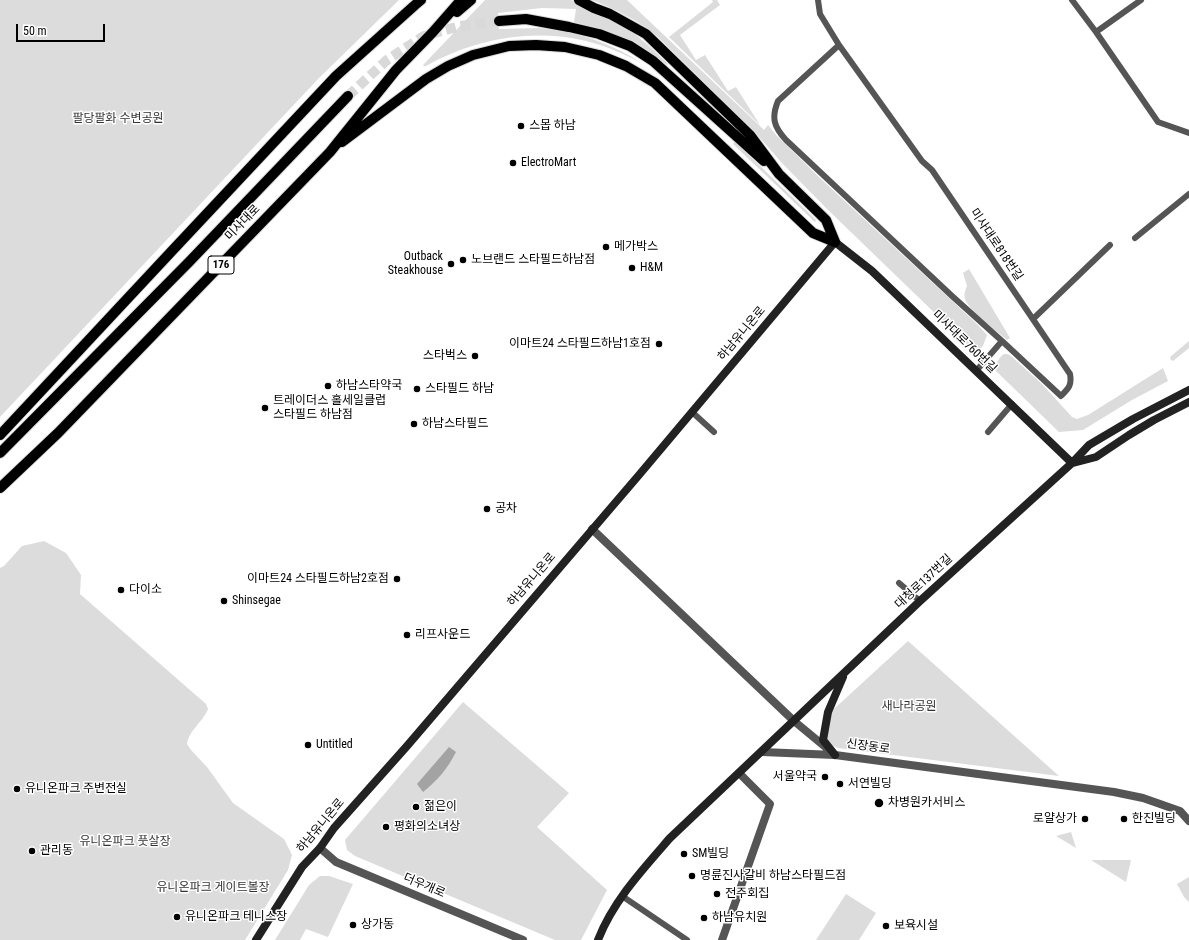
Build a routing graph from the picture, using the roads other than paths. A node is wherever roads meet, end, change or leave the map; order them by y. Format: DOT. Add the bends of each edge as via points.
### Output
graph roads {
  1 [pos="461,0"];
  2 [pos="471,0"];
  3 [pos="579,0"];
  4 [pos="818,0"];
  5 [pos="1072,0"];
  6 [pos="1141,0"];
  7 [pos="418,2"];
  8 [pos="499,21"];
  9 [pos="433,32"];
  10 [pos="1096,32"];
  11 [pos="839,45"];
  12 [pos="348,96"];
  13 [pos="1189,133"];
  14 [pos="330,152"];
  15 [pos="779,174"];
  16 [pos="1189,194"];
  17 [pos="1135,238"];
  18 [pos="835,242"];
  19 [pos="1110,245"];
  20 [pos="1033,320"];
  21 [pos="1002,341"];
  22 [pos="976,371"];
  23 [pos="1189,390"];
  24 [pos="1189,402"];
  25 [pos="1012,404"];
  26 [pos="692,412"];
  27 [pos="714,432"];
  28 [pos="988,432"];
  29 [pos="0,435"];
  30 [pos="0,453"];
  31 [pos="1072,463"];
  32 [pos="0,488"];
  33 [pos="592,529"];
  34 [pos="899,583"];
  35 [pos="920,601"];
  36 [pos="845,672"];
  37 [pos="794,721"];
  38 [pos="762,752"];
  39 [pos="835,755"];
  40 [pos="739,773"];
  41 [pos="1189,821"];
  42 [pos="320,848"];
  43 [pos="622,896"];
  44 [pos="256,940"];
  45 [pos="523,940"];
  46 [pos="598,940"];
  47 [pos="687,940"];
  48 [pos="722,940"];
  1 -- 9 [label="main road, 미사대로 / 176"];
  2 -- 9 [label="main road"];
  3 -- 15 [label="main road" via="646,34 750,135"];
  4 -- 11 [label="lane, 미사대로818번길" via="820,14"];
  5 -- 10 [label="lane"];
  6 -- 10 [label="lane"];
  7 -- 29 [label="main road" via="336,76"];
  8 -- 15 [label="main road" via="526,20 569,27 599,34 630,46 653,61"];
  9 -- 14 [label="main road, 미사대로 / 176" via="396,70"];
  10 -- 13 [label="lane" via="1158,122"];
  11 -- 20 [label="lane, 미사대로818번길" via="922,161 932,170"];
  11 -- 21 [label="lane, 미사대로818번길" via="778,101 774,110 778,131"];
  12 -- 30 [label="main road" via="189,262"];
  14 -- 18 [label="main road" via="426,79 448,66 473,55 509,46 565,47 598,55 626,66 655,83 813,233"];
  14 -- 32 [label="main road, 미사대로 / 176" via="63,427"];
  15 -- 18 [label="main road" via="826,220"];
  16 -- 17 [label="lane"];
  18 -- 22 [label="main road, 미사대로760번길" via="872,271"];
  18 -- 26 [label="main road, 하남유니온로"];
  19 -- 20 [label="lane"];
  20 -- 21 [label="lane, 미사대로818번길" via="1070,374 1071,383 1061,396"];
  21 -- 22 [label="lane"];
  22 -- 25 [label="main road, 미사대로760번길"];
  23 -- 31 [label="main road, 대청로137번길" via="1089,445"];
  24 -- 31 [label="main road, 대청로137번길" via="1154,420 1096,457"];
  25 -- 28 [label="lane"];
  25 -- 31 [label="main road, 미사대로760번길"];
  26 -- 27 [label="lane"];
  26 -- 33 [label="main road, 하남유니온로"];
  31 -- 35 [label="main road, 대청로137번길"];
  33 -- 37 [label="street, 신장동로"];
  33 -- 42 [label="main road, 하남유니온로" via="334,828"];
  34 -- 35 [label="lane"];
  35 -- 36 [label="main road, 대청로137번길"];
  36 -- 37 [label="main road, 대청로137번길"];
  36 -- 39 [label="main road" via="828,712 823,740"];
  37 -- 38 [label="main road"];
  37 -- 39 [label="street, 신장동로"];
  38 -- 39 [label="street"];
  38 -- 40 [label="main road"];
  39 -- 41 [label="street, 신장동로" via="1129,795 1180,811"];
  40 -- 43 [label="main road" via="670,838"];
  40 -- 48 [label="street" via="770,804"];
  42 -- 44 [label="main road, 하남유니온로" via="302,867"];
  42 -- 45 [label="street, 더우개로" via="336,862"];
  43 -- 46 [label="main road"];
  43 -- 47 [label="lane"];
}
